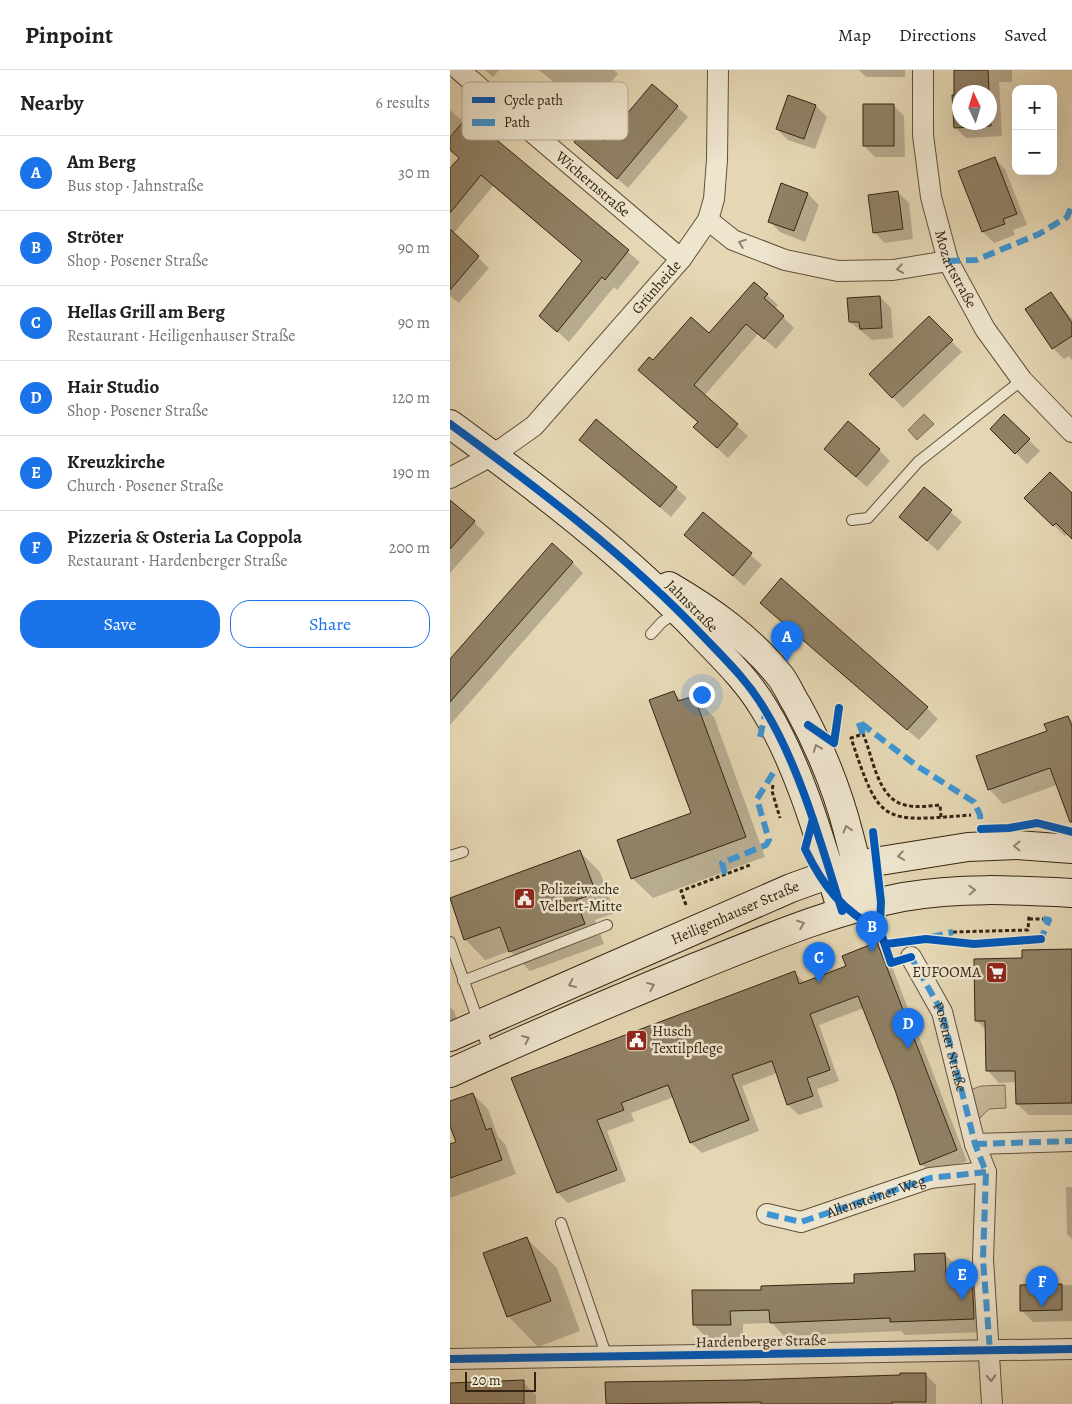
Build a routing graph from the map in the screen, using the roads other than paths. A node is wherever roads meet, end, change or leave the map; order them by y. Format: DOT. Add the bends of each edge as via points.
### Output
graph roads {
  1 [pos="459,70"];
  2 [pos="718,70"];
  3 [pos="923,70"];
  4 [pos="473,82"];
  5 [pos="541,140"];
  6 [pos="708,220"];
  7 [pos="681,259"];
  8 [pos="948,261"];
  9 [pos="1022,380"];
  10 [pos="450,424"];
  11 [pos="1072,432"];
  12 [pos="492,455"];
  13 [pos="450,478"];
  14 [pos="852,520"];
  15 [pos="629,562"];
  16 [pos="679,611"];
  17 [pos="651,634"];
  18 [pos="1069,849"];
  19 [pos="463,852"];
  20 [pos="450,856"];
  21 [pos="843,869"];
  22 [pos="1064,896"];
  23 [pos="869,904"];
  24 [pos="842,911"];
  25 [pos="607,925"];
  26 [pos="450,942"];
  27 [pos="911,957"];
  28 [pos="463,980"];
  29 [pos="480,1024"];
  30 [pos="450,1037"];
  31 [pos="491,1054"];
  32 [pos="450,1073"];
  33 [pos="1072,1141"];
  34 [pos="975,1144"];
  35 [pos="986,1172"];
  36 [pos="767,1214"];
  37 [pos="561,1223"];
  38 [pos="1072,1349"];
  39 [pos="990,1352"];
  40 [pos="607,1357"];
  41 [pos="450,1359"];
  42 [pos="992,1404"];
  1 -- 4 [label="street, Wichernstraße"];
  2 -- 6 [label="street, Grünheide" via="716,170 714,199"];
  3 -- 8 [label="street, Mozartstraße" via="923,135 931,197"];
  5 -- 7 [label="street, Wichernstraße"];
  6 -- 7 [label="street, Grünheide"];
  8 -- 6 [label="street, one-way" via="893,270 838,271 785,260 733,240"];
  7 -- 12 [label="street, Grünheide" via="534,426"];
  8 -- 9 [label="street, Mozartstraße" via="985,329"];
  9 -- 11 [label="street, Mozartstraße"];
  9 -- 14 [label="lane" via="918,462 868,518"];
  10 -- 12 [label="main road, Jahnstraße"];
  12 -- 13 [label="street, Grünheide"];
  12 -- 15 [label="main road, Jahnstraße"];
  15 -- 16 [label="main road, Jahnstraße"];
  21 -- 15 [label="main road, Jahnstraße, one-way" via="849,835 808,725 781,678 738,634 703,606"];
  16 -- 17 [label="lane"];
  16 -- 21 [label="main road, Jahnstraße" via="745,679 766,710 807,801"];
  18 -- 21 [label="main road, Heiligenhauser Straße, one-way" via="1017,845 968,847"];
  19 -- 20 [label="lane"];
  21 -- 23 [label="main road"];
  21 -- 24 [label="main road"];
  21 -- 29 [label="main road, Heiligenhauser Straße, one-way"];
  23 -- 22 [label="main road, one-way" via="938,892 1006,889"];
  23 -- 24 [label="main road"];
  31 -- 24 [label="main road, one-way" via="586,1012 802,924"];
  25 -- 28 [label="lane"];
  26 -- 28 [label="lane"];
  27 -- 34 [label="street, Posener Straße" via="942,1012"];
  28 -- 29 [label="lane"];
  29 -- 30 [label="main road, Heiligenhauser Straße"];
  29 -- 31 [label="lane"];
  31 -- 32 [label="main road"];
  33 -- 34 [label="street"];
  34 -- 35 [label="street, Posener Straße"];
  35 -- 36 [label="street, Allensteiner Weg" via="930,1178 801,1222"];
  35 -- 39 [label="street, Posener Straße" via="983,1259"];
  37 -- 40 [label="lane"];
  38 -- 39 [label="street, Hardenberger Straße"];
  39 -- 40 [label="street, Hardenberger Straße"];
  39 -- 42 [label="street, Posener Straße, one-way"];
  40 -- 41 [label="street, Hardenberger Straße"];
}
